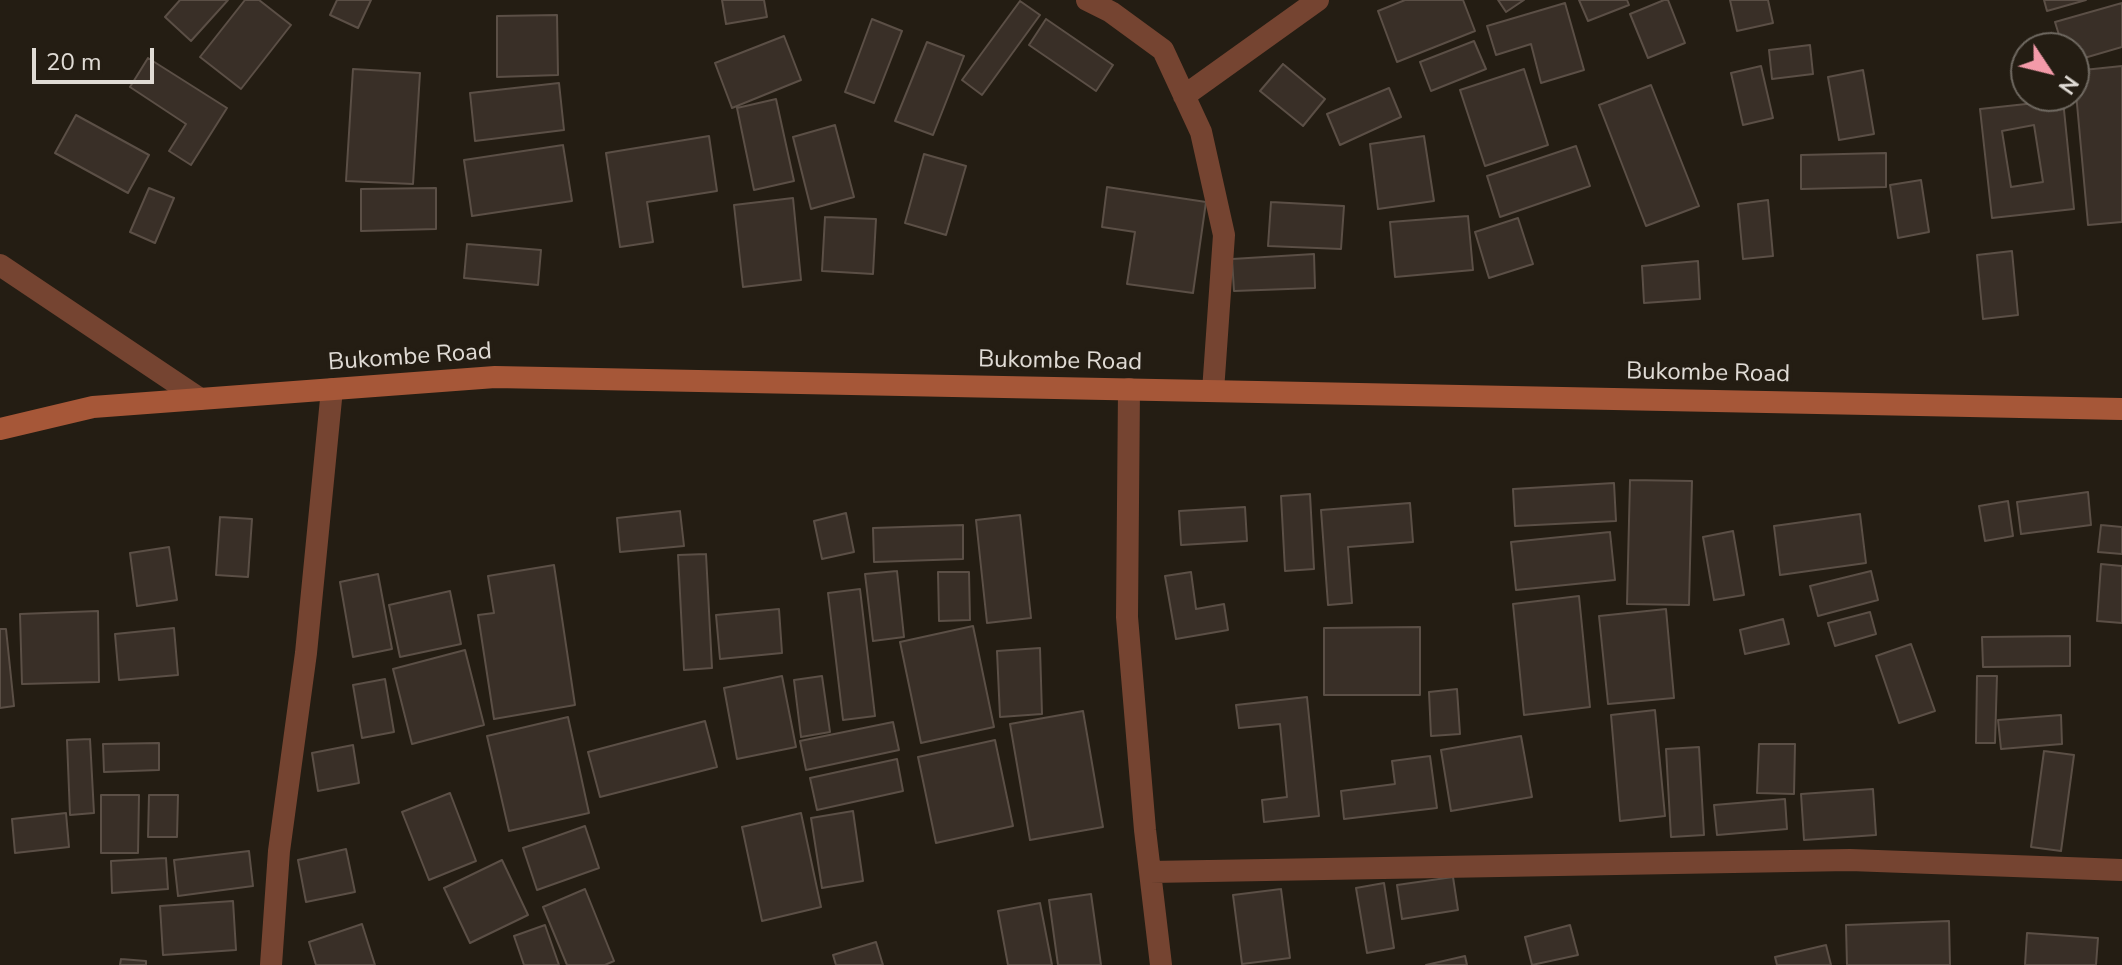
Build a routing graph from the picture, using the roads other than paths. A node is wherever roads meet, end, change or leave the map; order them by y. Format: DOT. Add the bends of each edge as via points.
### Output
graph roads {
  1 [pos="1087,0"];
  2 [pos="1318,0"];
  3 [pos="1184,96"];
  4 [pos="0,265"];
  5 [pos="332,389"];
  6 [pos="1129,389"];
  7 [pos="1213,391"];
  8 [pos="200,399"];
  9 [pos="2122,409"];
  10 [pos="0,429"];
  11 [pos="2122,870"];
  12 [pos="1150,872"];
  13 [pos="271,965"];
  14 [pos="1161,965"];
  1 -- 3 [label="street" via="1163,50"];
  2 -- 3 [label="street"];
  3 -- 7 [label="street" via="1201,132 1224,235"];
  4 -- 8 [label="street"];
  5 -- 6 [label="main road, Bukombe Road" via="495,377"];
  5 -- 8 [label="main road, Bukombe Road"];
  5 -- 13 [label="street" via="306,653 279,851"];
  6 -- 7 [label="main road, Bukombe Road"];
  6 -- 12 [label="street" via="1127,617"];
  7 -- 9 [label="main road, Bukombe Road"];
  8 -- 10 [label="main road, Bukombe Road" via="93,407"];
  11 -- 12 [label="street" via="1850,860"];
  12 -- 14 [label="street"];
}
